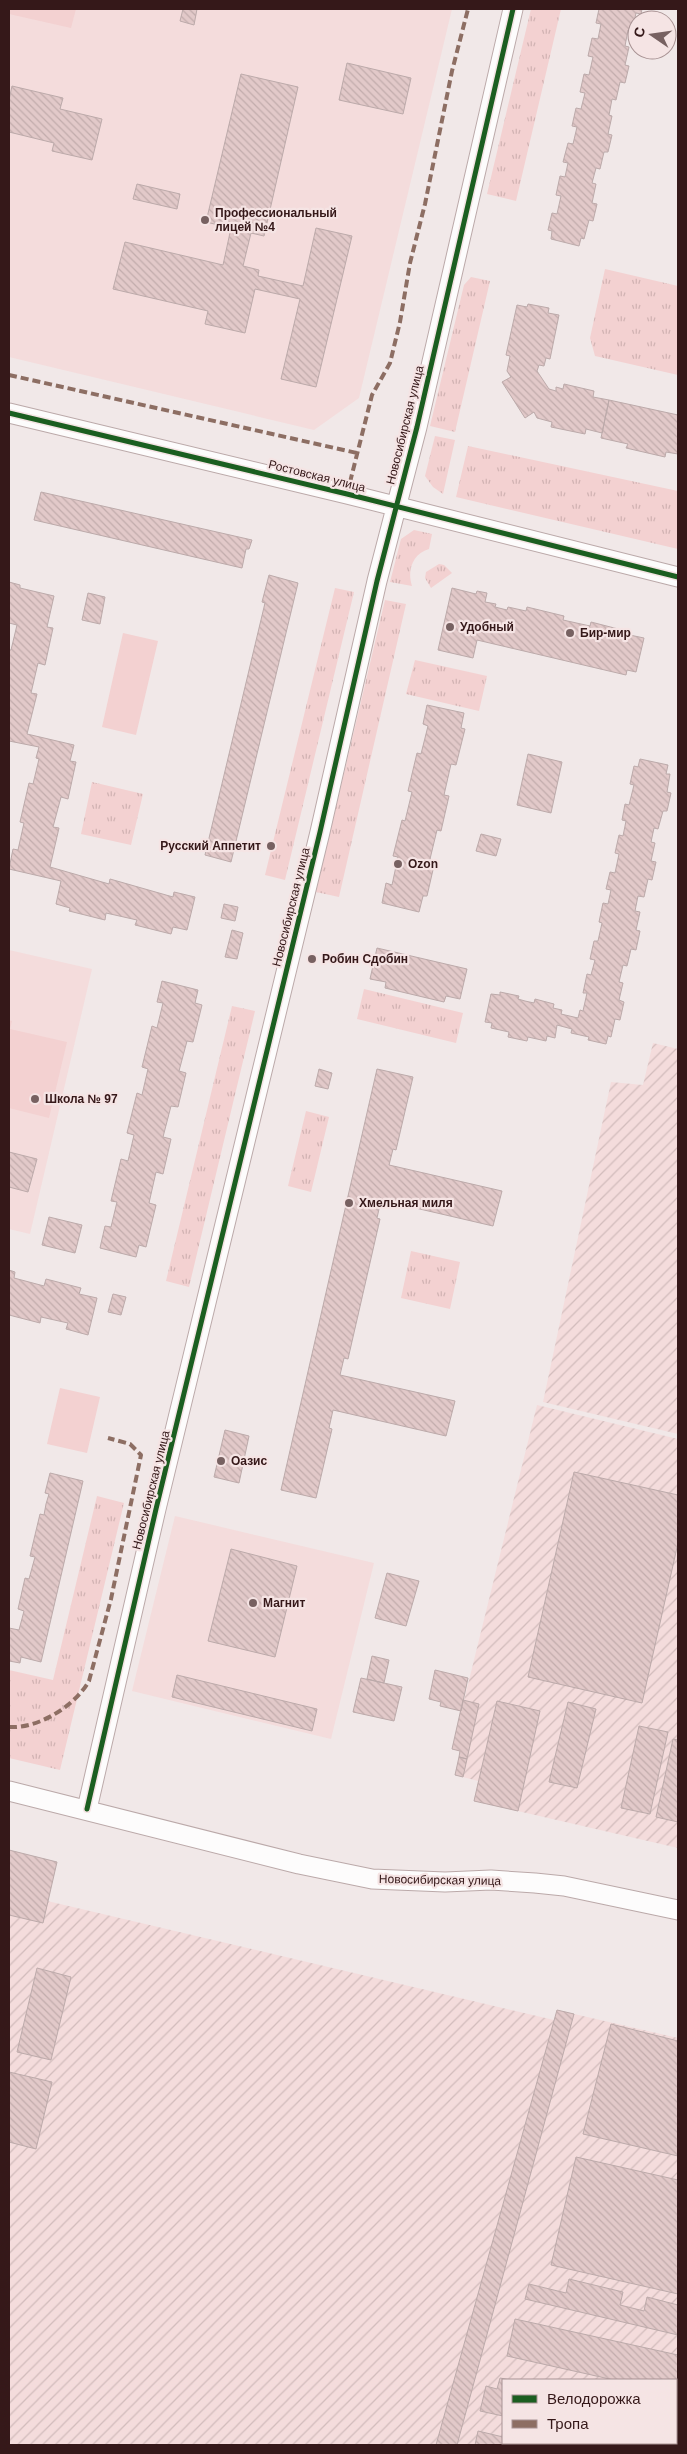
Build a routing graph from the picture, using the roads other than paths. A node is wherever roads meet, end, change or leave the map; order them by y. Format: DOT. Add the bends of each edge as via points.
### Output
graph roads {
  1 [pos="513,9"];
  2 [pos="9,413"];
  3 [pos="396,506"];
  4 [pos="678,577"];
  5 [pos="9,1791"];
  6 [pos="87,1809"];
  7 [pos="678,1910"];
  1 -- 3 [label="street, Новосибирская улица"];
  2 -- 3 [label="street, Ростовская улица"];
  3 -- 4 [label="street, Ростовская улица"];
  3 -- 6 [label="street, Новосибирская улица"];
  5 -- 6 [label="street, Новосибирская улица"];
  6 -- 7 [label="street, Новосибирская улица" via="299,1864 372,1879 536,1883"];
}
